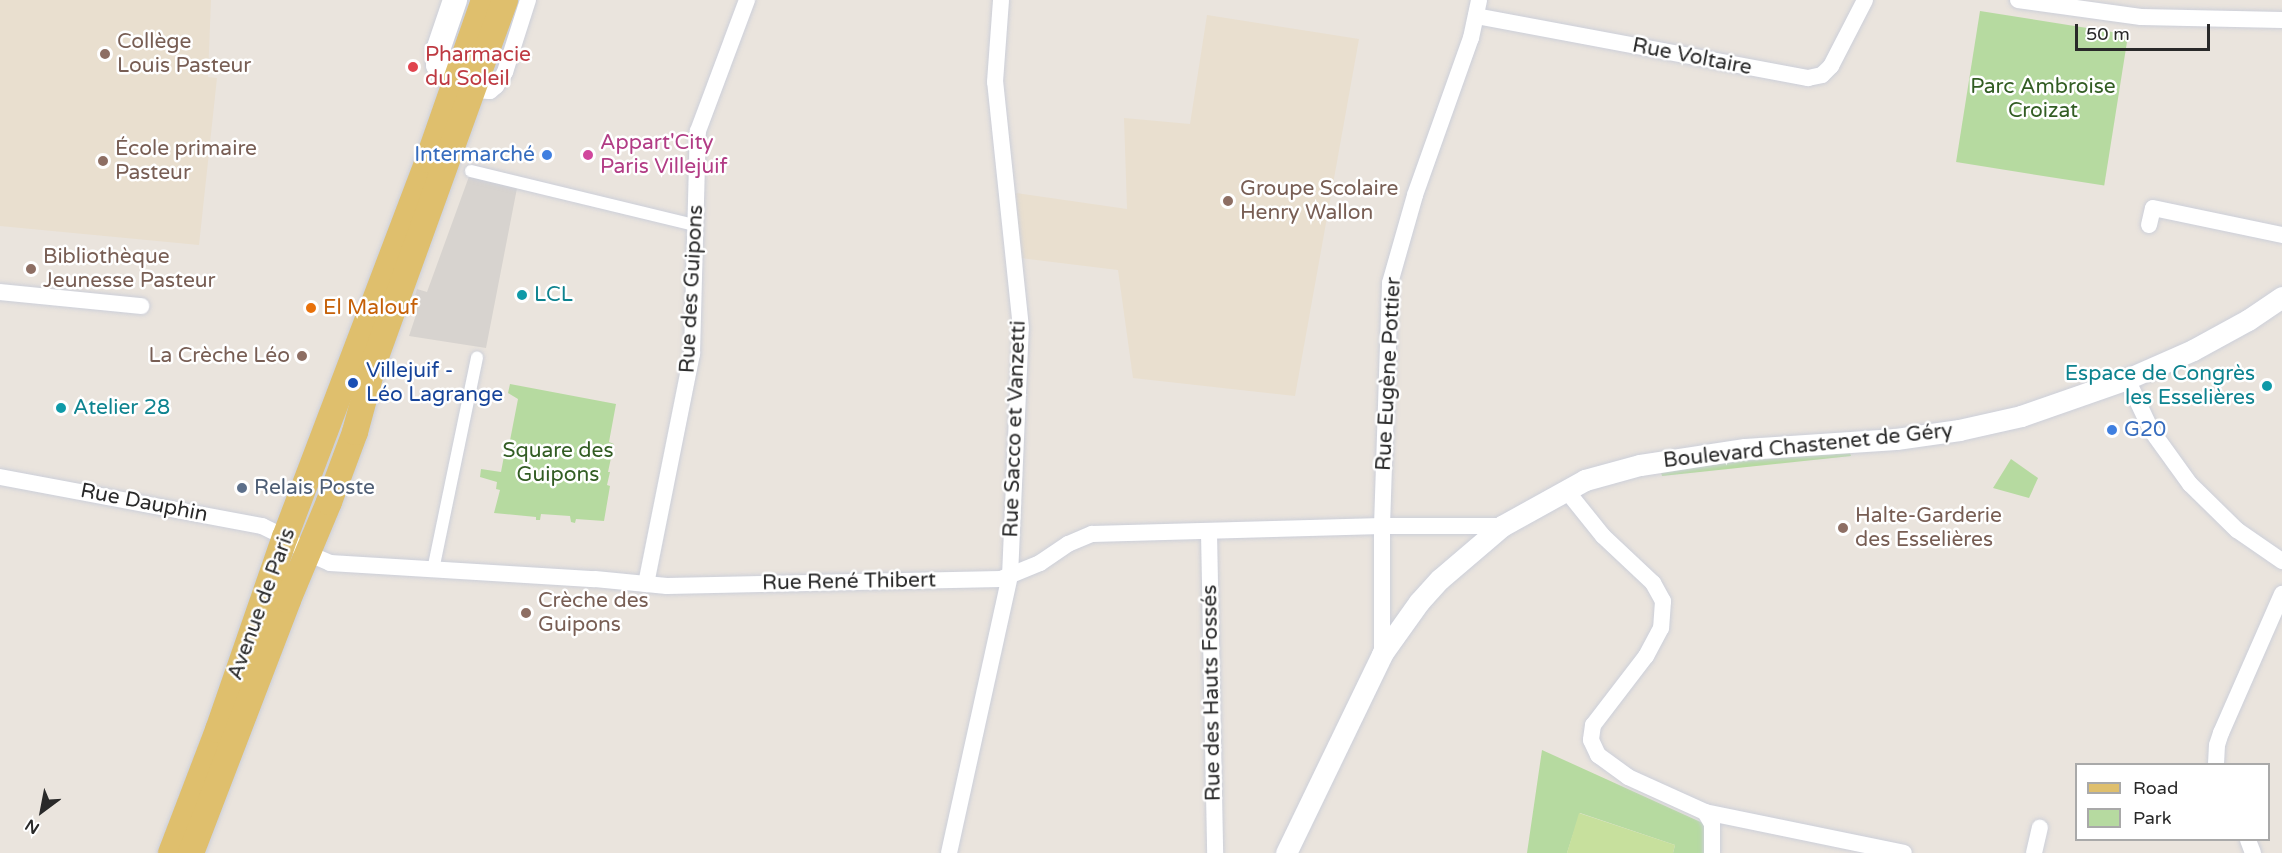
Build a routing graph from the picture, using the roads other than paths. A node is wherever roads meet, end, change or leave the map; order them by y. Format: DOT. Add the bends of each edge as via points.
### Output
graph roads {
  1 [pos="455,0"];
  2 [pos="484,0"];
  3 [pos="506,0"];
  4 [pos="528,0"];
  5 [pos="747,0"];
  6 [pos="1001,0"];
  7 [pos="1865,0"];
  8 [pos="2018,0"];
  9 [pos="1478,8"];
  10 [pos="2282,20"];
  11 [pos="463,87"];
  12 [pos="471,171"];
  13 [pos="695,225"];
  14 [pos="2149,225"];
  15 [pos="2282,235"];
  16 [pos="0,292"];
  17 [pos="2282,297"];
  18 [pos="141,306"];
  19 [pos="477,358"];
  20 [pos="2127,379"];
  21 [pos="0,477"];
  22 [pos="1566,490"];
  23 [pos="1382,526"];
  24 [pos="1502,526"];
  25 [pos="1209,532"];
  26 [pos="285,537"];
  27 [pos="307,553"];
  28 [pos="2282,561"];
  29 [pos="433,570"];
  30 [pos="1010,576"];
  31 [pos="646,584"];
  32 [pos="2282,594"];
  33 [pos="1382,654"];
  34 [pos="2216,763"];
  35 [pos="1705,813"];
  36 [pos="2040,828"];
  37 [pos="171,853"];
  38 [pos="191,853"];
  39 [pos="949,853"];
  40 [pos="1215,853"];
  41 [pos="1286,853"];
  42 [pos="1712,853"];
  43 [pos="1904,853"];
  44 [pos="2034,853"];
  1 -- 11 [label="main road" via="438,50 438,65"];
  2 -- 11 [label="main road, Avenue de Paris"];
  3 -- 11 [label="main road, Avenue de Paris"];
  4 -- 11 [label="street" via="505,72 496,86 490,91"];
  5 -- 13 [label="street, Rue des Guipons" via="698,131"];
  6 -- 30 [label="street, Rue Sacco et Vanzetti" via="995,82 1021,328"];
  7 -- 9 [label="street, Rue Voltaire" via="1831,66 1822,75 1808,78"];
  8 -- 10 [label="street" via="2141,17"];
  9 -- 23 [label="street, Rue Eugène Pottier" via="1415,195 1390,283"];
  11 -- 26 [label="main road, Avenue de Paris" via="393,254"];
  11 -- 27 [label="main road, Avenue de Paris" via="355,432"];
  12 -- 13 [label="street"];
  13 -- 31 [label="street, Rue des Guipons" via="692,354"];
  14 -- 15 [label="street" via="2152,208"];
  16 -- 18 [label="street"];
  17 -- 20 [label="street, Boulevard Chastenet de Géry" via="2193,350"];
  19 -- 29 [label="street"];
  20 -- 22 [label="street, Boulevard Chastenet de Géry" via="2021,416 1959,430 1745,449 1646,464 1607,472"];
  20 -- 28 [label="street" via="2151,430 2190,484 2237,530"];
  21 -- 26 [label="street, Rue Dauphin" via="262,526"];
  22 -- 24 [label="street, Boulevard Chastenet de Géry"];
  22 -- 35 [label="street" via="1603,536 1653,583 1663,601 1661,628 1646,656 1593,725 1591,740 1598,755 1628,777"];
  23 -- 24 [label="street, Rue René Thibert"];
  23 -- 25 [label="street, Rue René Thibert"];
  23 -- 33 [label="street, Rue Eugène Pottier"];
  24 -- 33 [label="street, Boulevard Chastenet de Géry" via="1440,579"];
  25 -- 30 [label="street, Rue René Thibert" via="1092,534"];
  25 -- 40 [label="street, Rue des Hauts Fossés"];
  26 -- 27 [label="street, Rue Dauphin"];
  26 -- 37 [label="main road, Avenue de Paris"];
  27 -- 29 [label="street, Rue René Thibert" via="344,565"];
  27 -- 38 [label="main road, Avenue de Paris"];
  29 -- 31 [label="street, Rue René Thibert"];
  30 -- 31 [label="street, Rue René Thibert"];
  30 -- 39 [label="street, Rue Sacco et Vanzetti"];
  32 -- 34 [label="street" via="2217,745"];
  33 -- 41 [label="street, Boulevard Chastenet de Géry"];
  35 -- 42 [label="street" via="1712,824"];
  35 -- 43 [label="street"];
  36 -- 44 [label="street"];
}
